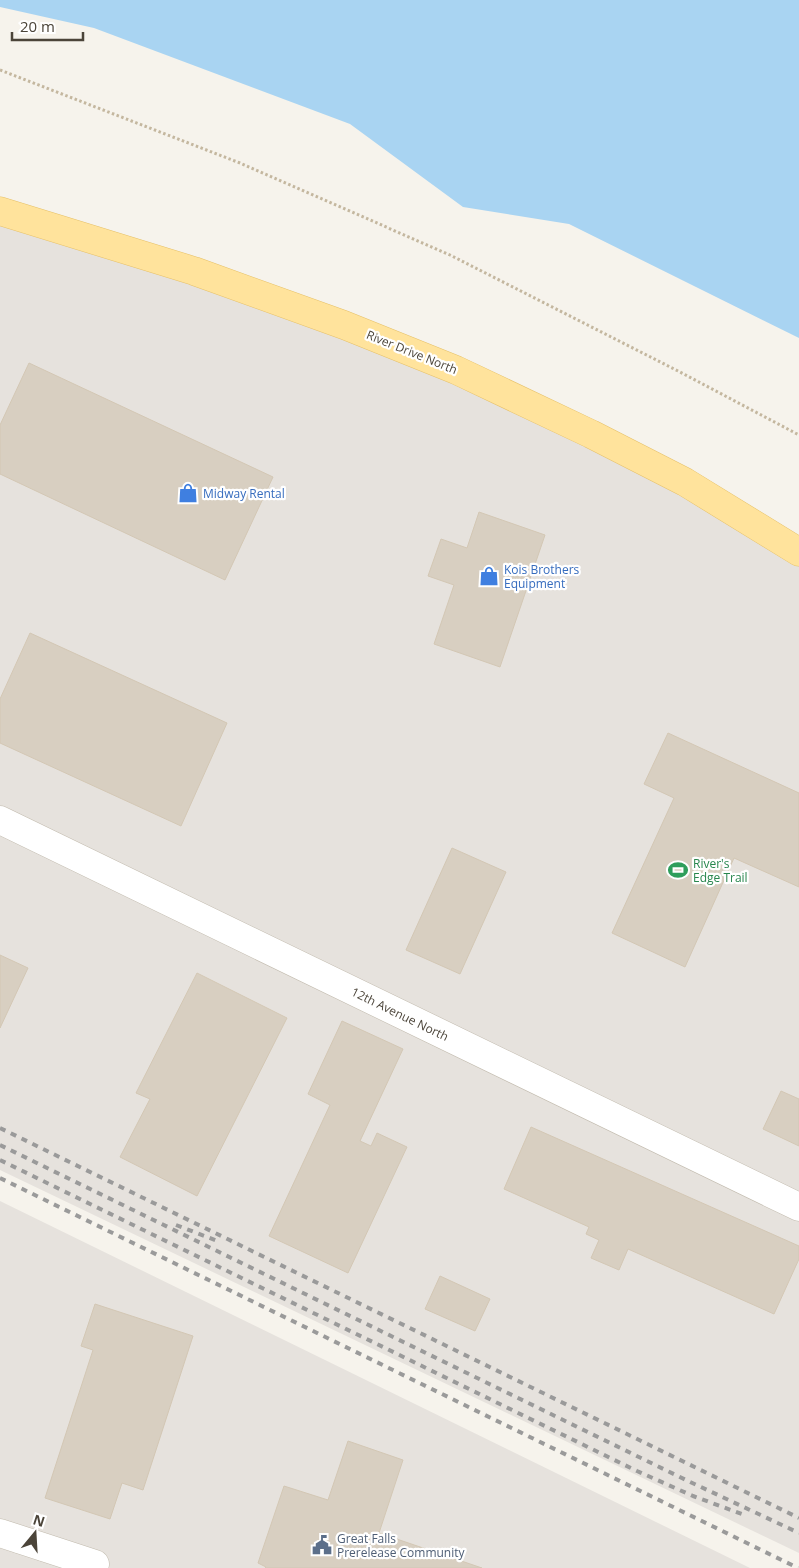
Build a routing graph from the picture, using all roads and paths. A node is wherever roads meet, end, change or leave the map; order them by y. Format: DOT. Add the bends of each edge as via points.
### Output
graph roads {
  1 [pos="0,70"];
  2 [pos="0,211"];
  3 [pos="799,435"];
  4 [pos="799,552"];
  5 [pos="0,820"];
  6 [pos="799,1208"];
  7 [pos="0,1533"];
  8 [pos="95,1564"];
  1 -- 3 [label="path" via="240,163 450,255"];
  2 -- 4 [label="main road, River Drive North" via="344,324 456,370 685,482"];
  5 -- 6 [label="street, 12th Avenue North"];
  7 -- 8 [label="street"];
}
